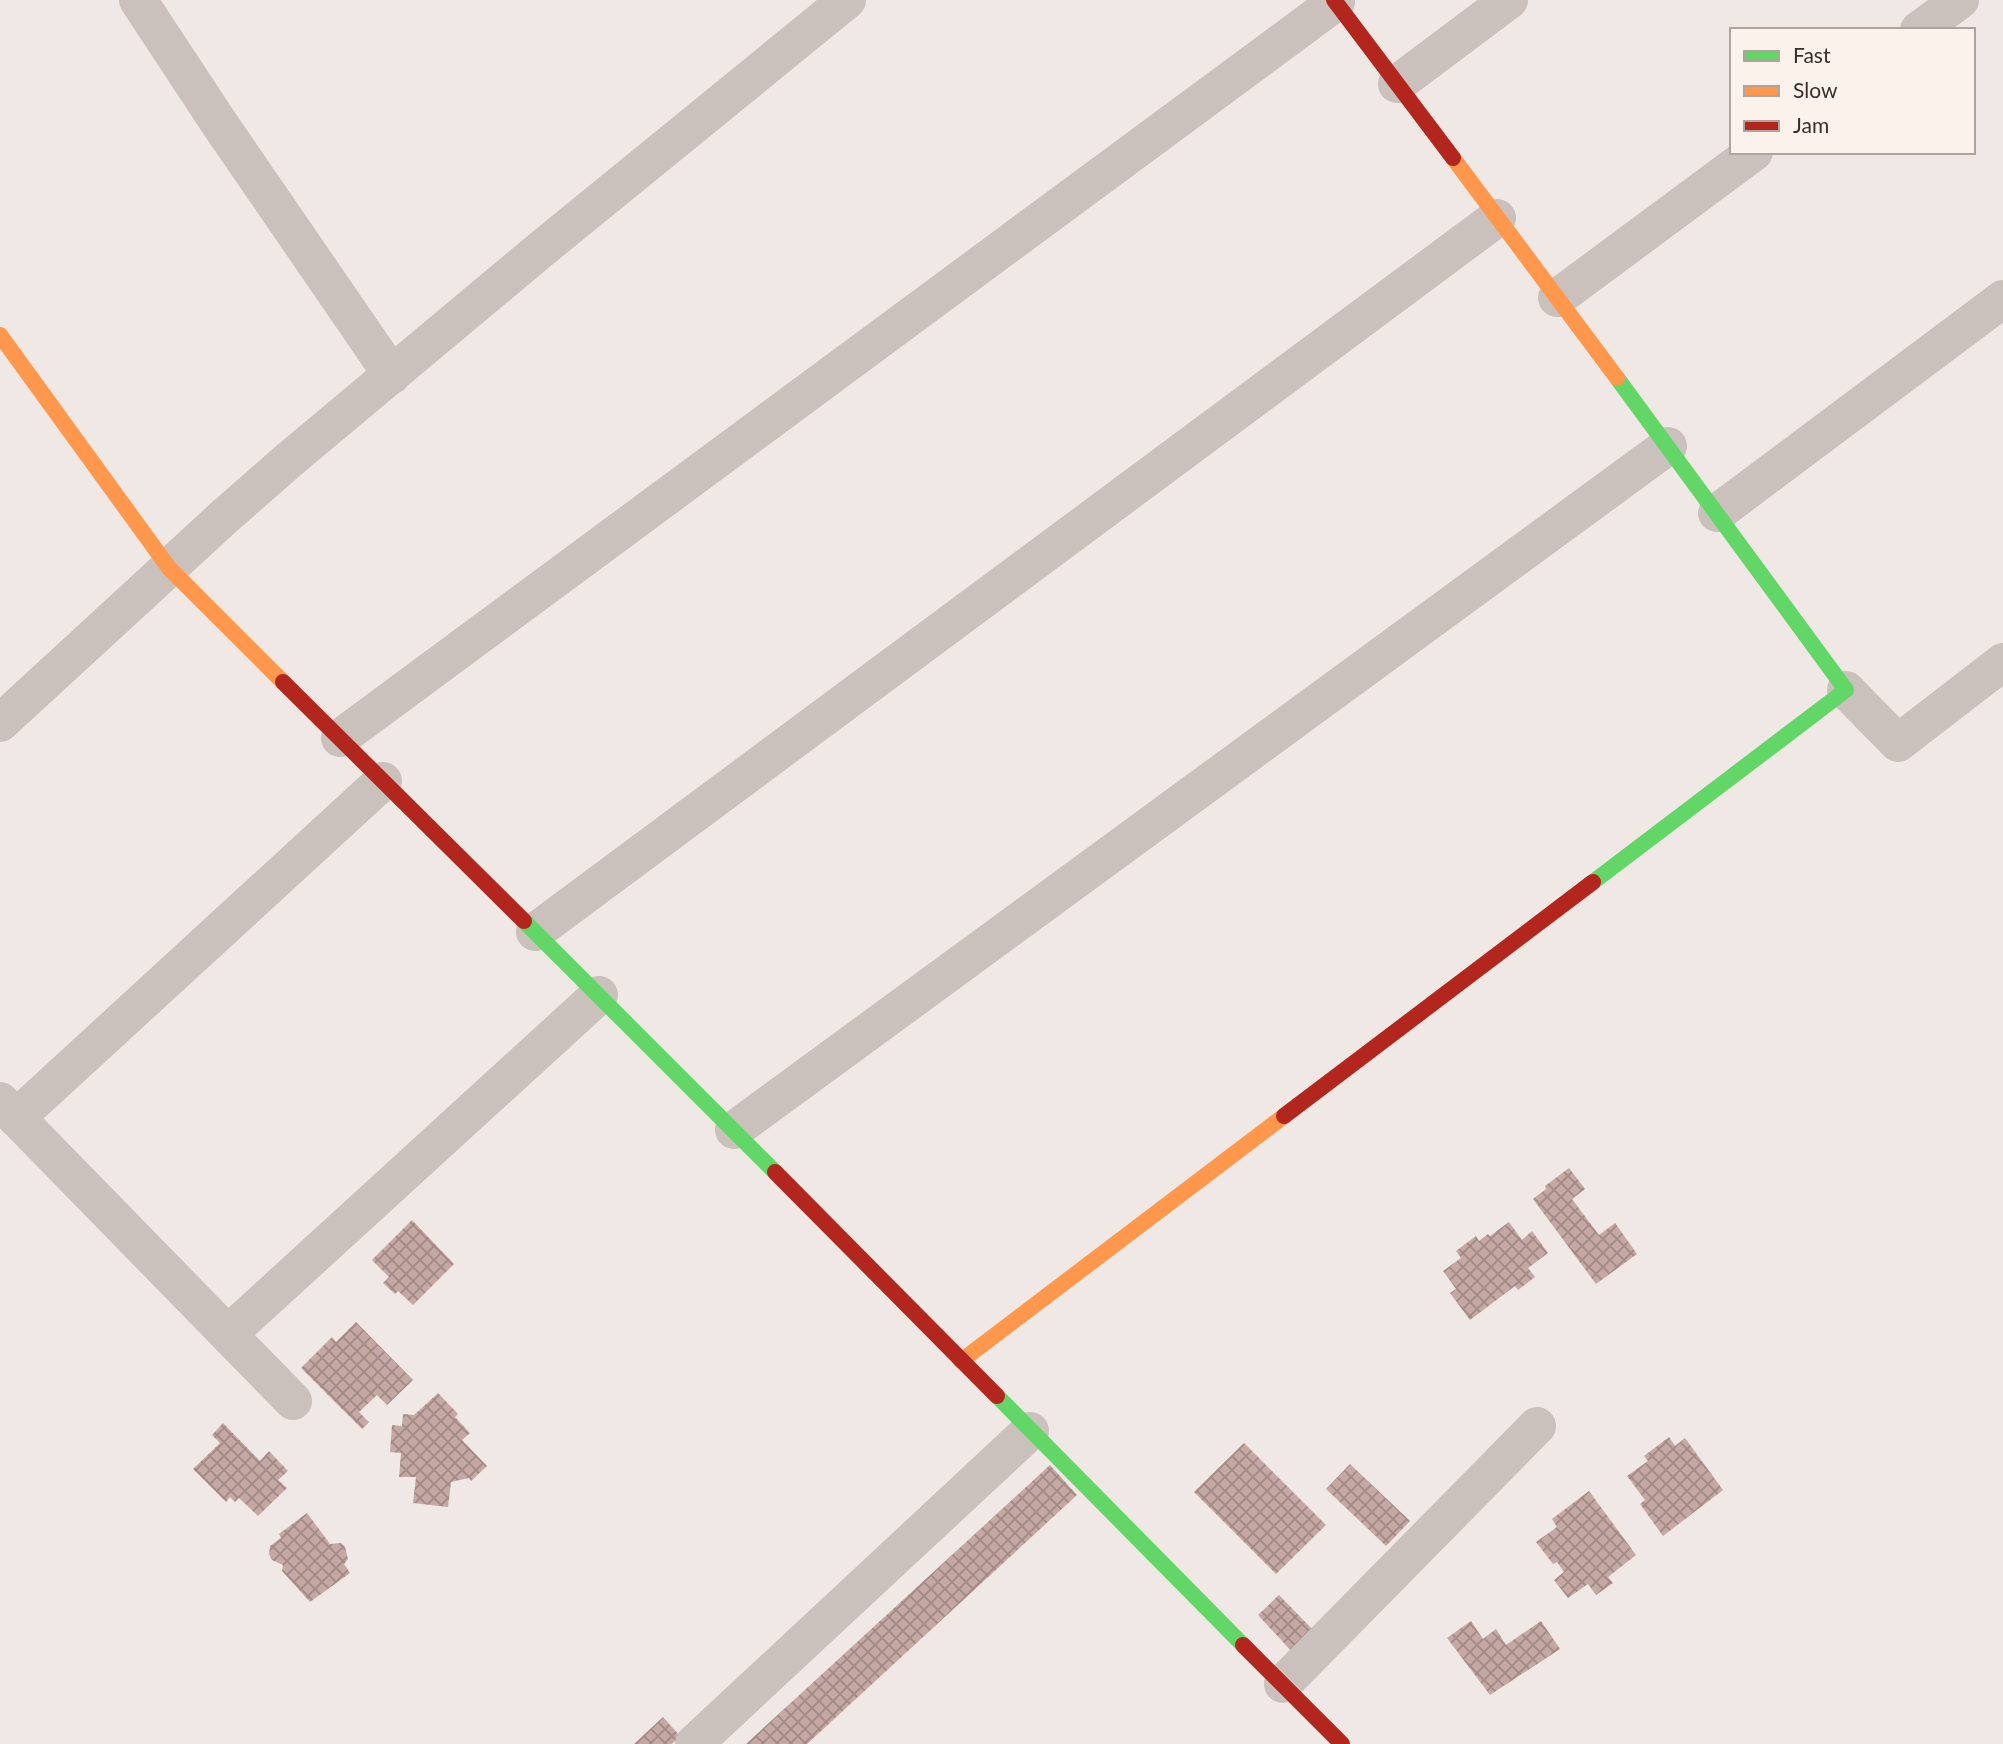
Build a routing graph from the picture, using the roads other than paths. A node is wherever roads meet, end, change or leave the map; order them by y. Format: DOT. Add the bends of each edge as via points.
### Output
graph roads {
  1 [pos="138,0"];
  2 [pos="847,0"];
  3 [pos="1509,0"];
  4 [pos="1960,0"];
  5 [pos="1335,1"];
  6 [pos="1922,28"];
  7 [pos="1396,84"];
  8 [pos="1751,154"];
  9 [pos="1497,218"];
  10 [pos="1557,298"];
  11 [pos="2003,299"];
  12 [pos="0,335"];
  13 [pos="392,375"];
  14 [pos="1668,446"];
  15 [pos="1717,513"];
  16 [pos="169,568"];
  17 [pos="2003,662"];
  18 [pos="1846,690"];
  19 [pos="0,723"];
  20 [pos="340,738"];
  21 [pos="383,781"];
  22 [pos="535,932"];
  23 [pos="598,995"];
  24 [pos="8,1110"];
  25 [pos="734,1130"];
  26 [pos="228,1334"];
  27 [pos="961,1361"];
  28 [pos="293,1401"];
  29 [pos="1537,1426"];
  30 [pos="1030,1431"];
  31 [pos="1283,1684"];
  32 [pos="695,1744"];
  33 [pos="1342,1744"];
  1 -- 13 [label="street"];
  2 -- 13 [label="street"];
  3 -- 7 [label="street"];
  4 -- 6 [label="street"];
  5 -- 7 [label="street"];
  5 -- 20 [label="street"];
  7 -- 9 [label="street"];
  8 -- 10 [label="street"];
  9 -- 10 [label="street"];
  9 -- 22 [label="street"];
  10 -- 14 [label="street"];
  11 -- 15 [label="street"];
  12 -- 16 [label="street"];
  13 -- 16 [label="street"];
  14 -- 15 [label="street"];
  14 -- 25 [label="street"];
  15 -- 18 [label="street"];
  16 -- 19 [label="street"];
  16 -- 20 [label="street"];
  17 -- 18 [label="street" via="1898,743"];
  18 -- 27 [label="street"];
  20 -- 21 [label="street"];
  21 -- 22 [label="street"];
  21 -- 24 [label="street"];
  22 -- 23 [label="street"];
  23 -- 25 [label="street"];
  23 -- 26 [label="street"];
  24 -- 26 [label="street"];
  25 -- 27 [label="street"];
  26 -- 28 [label="street"];
  27 -- 30 [label="street"];
  29 -- 31 [label="street"];
  30 -- 31 [label="street"];
  30 -- 32 [label="street"];
  31 -- 33 [label="street"];
}
